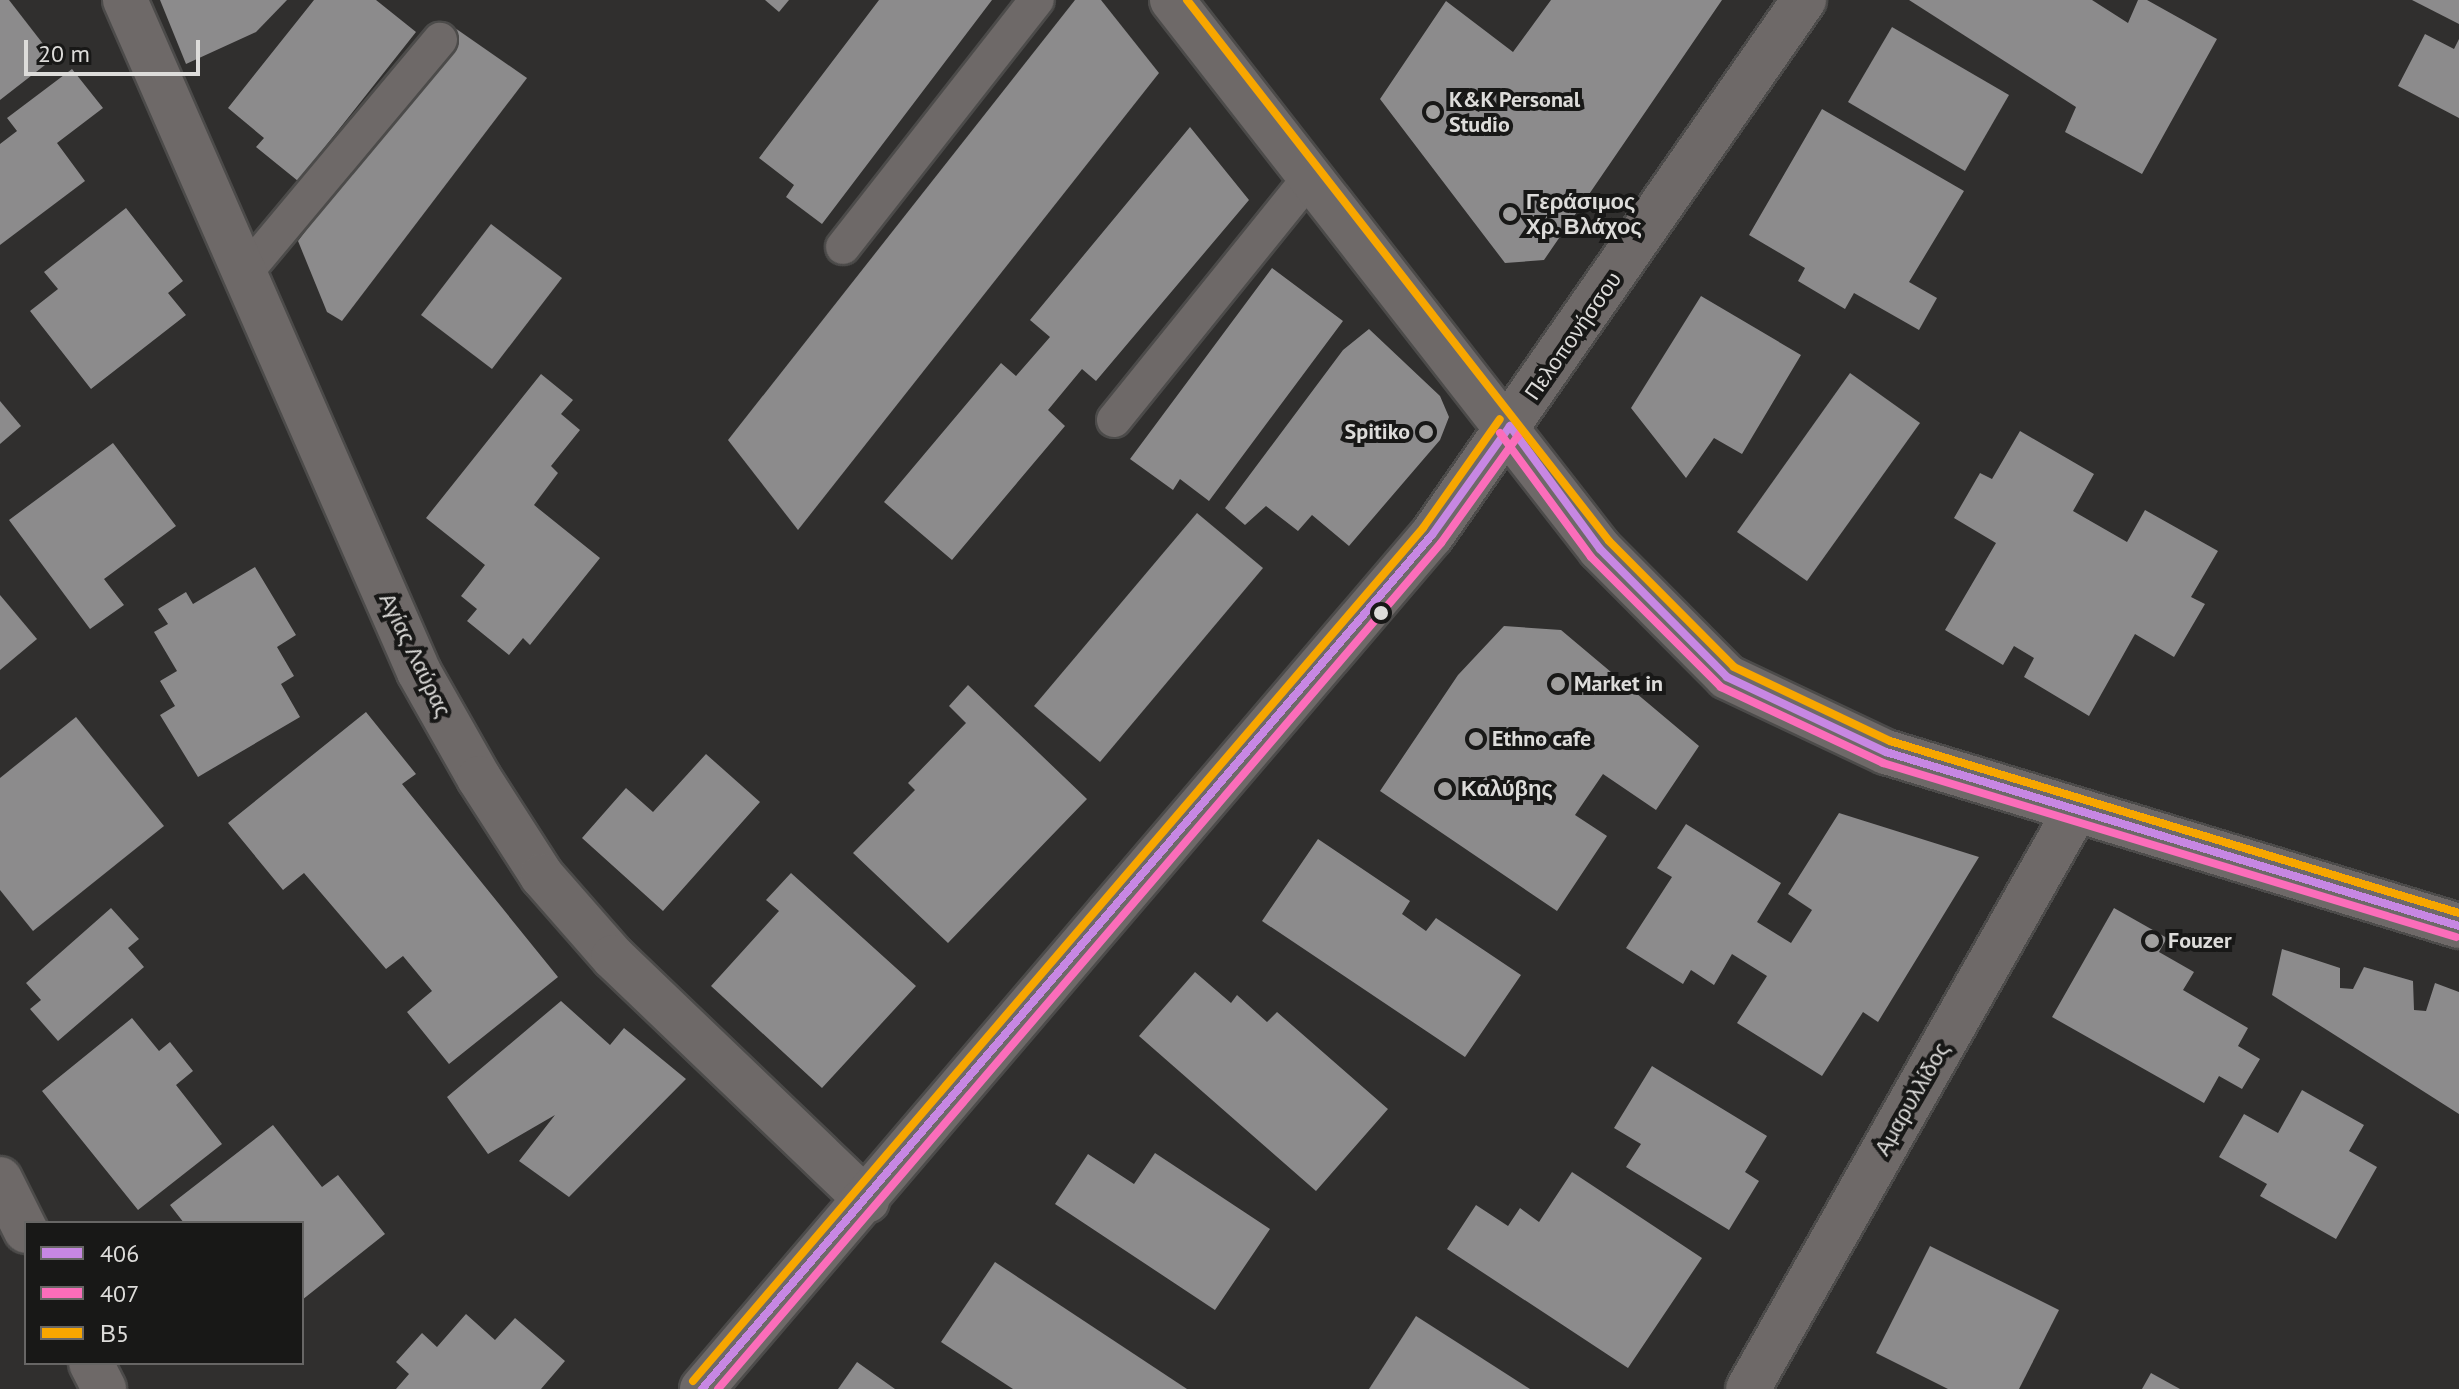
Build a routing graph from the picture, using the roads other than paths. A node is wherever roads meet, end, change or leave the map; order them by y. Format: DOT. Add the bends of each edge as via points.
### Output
graph roads {
  1 [pos="125,0"];
  2 [pos="1037,0"];
  3 [pos="1172,0"];
  4 [pos="1804,0"];
  5 [pos="440,40"];
  6 [pos="1308,180"];
  7 [pos="843,247"];
  8 [pos="245,273"];
  9 [pos="1114,420"];
  10 [pos="1510,426"];
  11 [pos="2076,810"];
  12 [pos="2459,926"];
  13 [pos="0,1179"];
  14 [pos="867,1201"];
  15 [pos="24,1227"];
  16 [pos="92,1365"];
  17 [pos="104,1389"];
  18 [pos="702,1389"];
  19 [pos="1748,1389"];
  1 -- 8 [label="street, Αγίας Λαύρας"];
  2 -- 7 [label="lane"];
  3 -- 6 [label="street"];
  4 -- 10 [label="street, Πελοπονήσσου"];
  5 -- 8 [label="lane"];
  6 -- 9 [label="lane"];
  6 -- 10 [label="street"];
  8 -- 14 [label="street, Αγίας Λαύρας" via="419,672 542,876 613,957"];
  10 -- 11 [label="street" via="1600,549 1727,677 1886,752"];
  10 -- 14 [label="street, Πελοπονήσσου" via="1432,535"];
  11 -- 12 [label="street"];
  11 -- 19 [label="street, Αμαρυλλίδος"];
  13 -- 15 [label="street"];
  14 -- 18 [label="street, Πελοπονήσσου"];
  16 -- 17 [label="street"];
}
